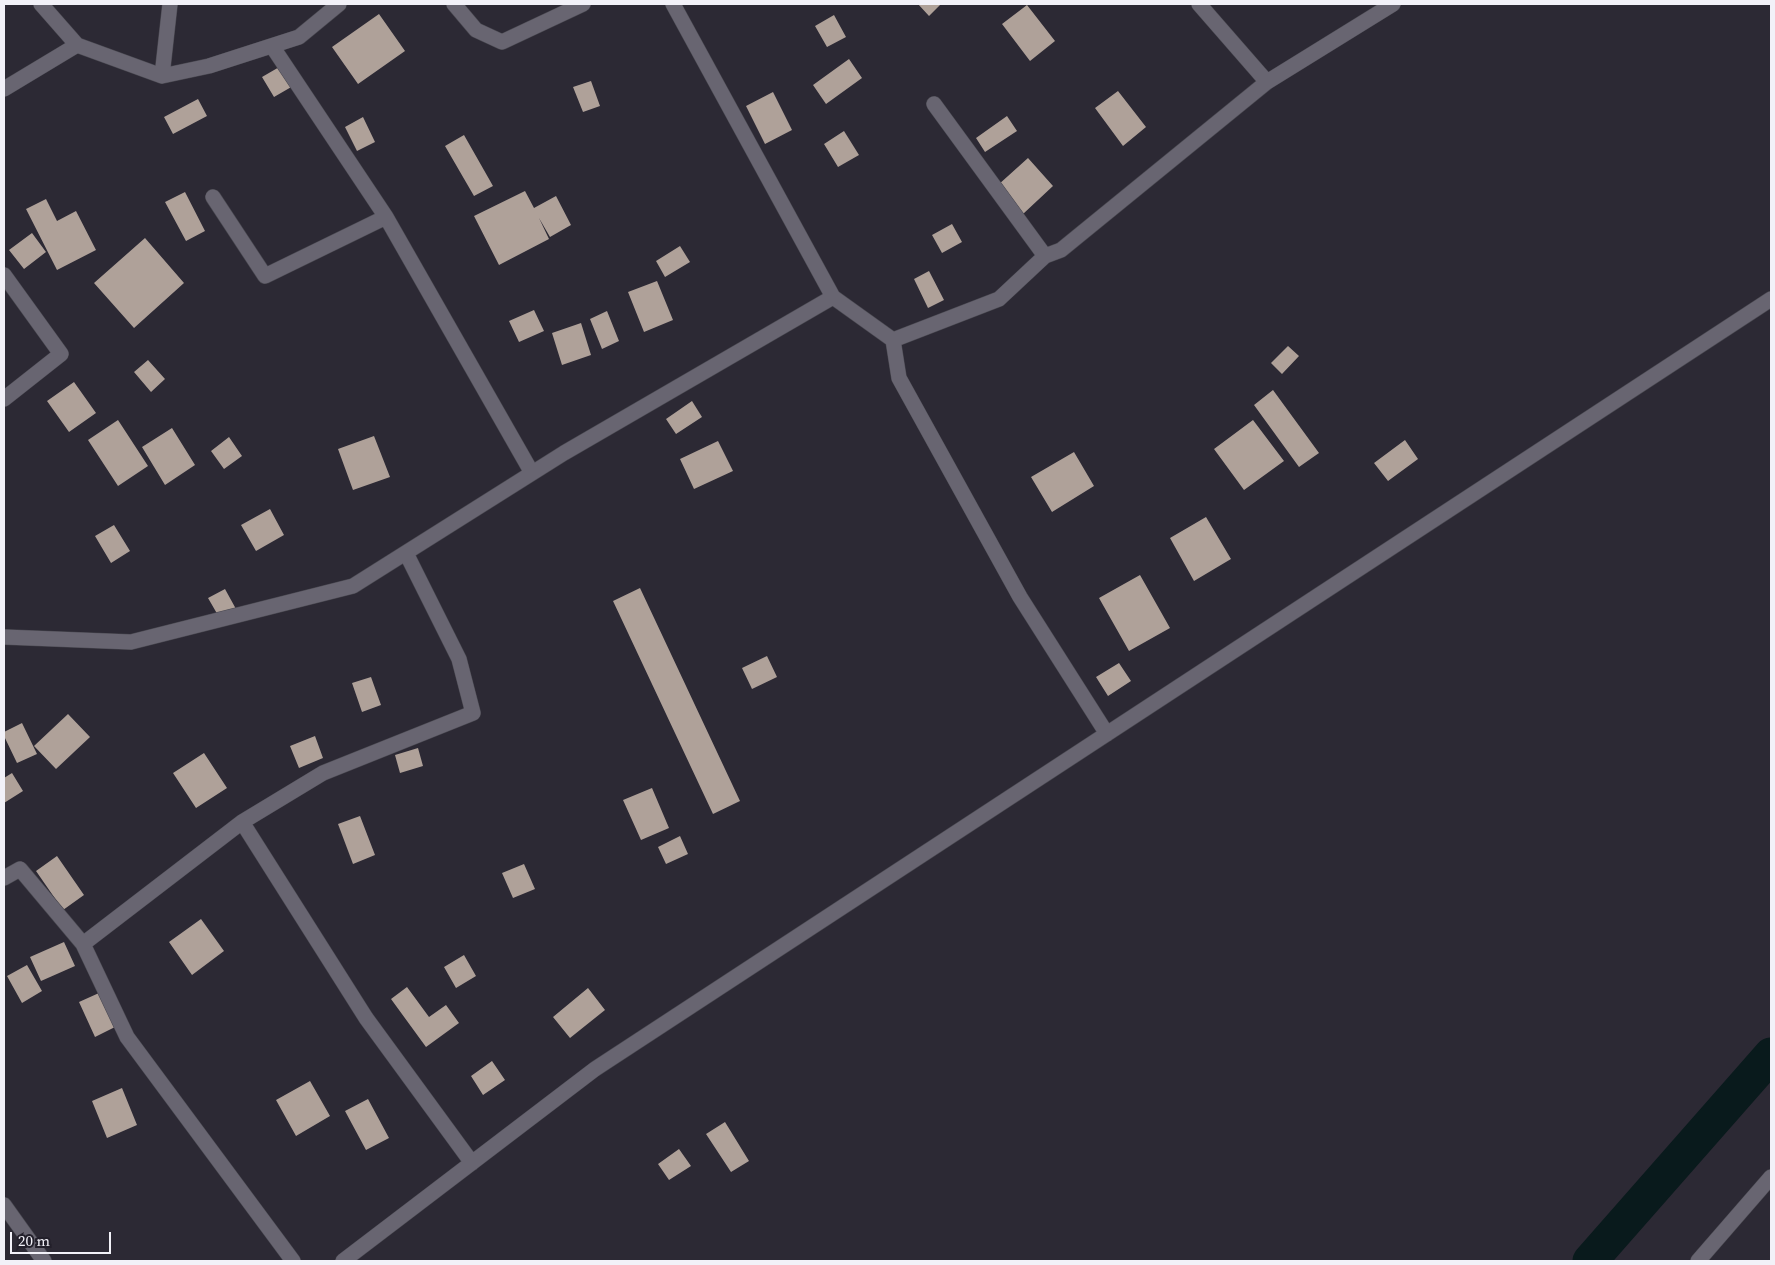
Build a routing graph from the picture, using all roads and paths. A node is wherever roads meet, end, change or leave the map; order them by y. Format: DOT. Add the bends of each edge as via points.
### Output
graph roads {
  1 [pos="41,4"];
  2 [pos="170,4"];
  3 [pos="339,4"];
  4 [pos="454,4"];
  5 [pos="583,4"];
  6 [pos="673,4"];
  7 [pos="1199,4"];
  8 [pos="1393,4"];
  9 [pos="78,45"];
  10 [pos="272,46"];
  11 [pos="162,76"];
  12 [pos="1267,82"];
  13 [pos="4,88"];
  14 [pos="934,104"];
  15 [pos="213,197"];
  16 [pos="386,217"];
  17 [pos="1044,256"];
  18 [pos="4,276"];
  19 [pos="833,297"];
  20 [pos="1771,299"];
  21 [pos="893,340"];
  22 [pos="4,399"];
  23 [pos="532,473"];
  24 [pos="406,553"];
  25 [pos="4,637"];
  26 [pos="1107,734"];
  27 [pos="242,822"];
  28 [pos="4,878"];
  29 [pos="83,944"];
  30 [pos="472,1163"];
  31 [pos="1771,1177"];
  32 [pos="4,1205"];
  33 [pos="9,1224"];
  34 [pos="44,1261"];
  35 [pos="293,1261"];
  36 [pos="343,1261"];
  37 [pos="1698,1261"];
  1 -- 9 [label="street"];
  2 -- 11 [label="street"];
  3 -- 10 [label="street" via="300,37"];
  4 -- 5 [label="street" via="476,30 502,42"];
  6 -- 19 [label="street"];
  7 -- 12 [label="street"];
  8 -- 12 [label="street"];
  9 -- 11 [label="street"];
  9 -- 13 [label="street"];
  10 -- 11 [label="street" via="209,66"];
  10 -- 16 [label="street"];
  12 -- 17 [label="street" via="1061,250"];
  14 -- 17 [label="street"];
  15 -- 16 [label="street" via="265,276"];
  16 -- 23 [label="street"];
  17 -- 21 [label="street" via="999,299"];
  18 -- 22 [label="street" via="61,354"];
  19 -- 21 [label="street"];
  19 -- 23 [label="street"];
  20 -- 26 [label="street"];
  21 -- 26 [label="street" via="899,378 1020,597"];
  23 -- 24 [label="street"];
  24 -- 25 [label="street" via="353,586 131,642"];
  24 -- 27 [label="street" via="459,659 473,713 323,772"];
  26 -- 30 [label="street" via="595,1069"];
  27 -- 29 [label="street"];
  27 -- 30 [label="street" via="366,1018"];
  28 -- 29 [label="street" via="20,869"];
  29 -- 35 [label="street" via="127,1037"];
  30 -- 36 [label="street"];
  31 -- 37 [label="street"];
  32 -- 33 [label="street"];
  33 -- 34 [label="street"];
}
